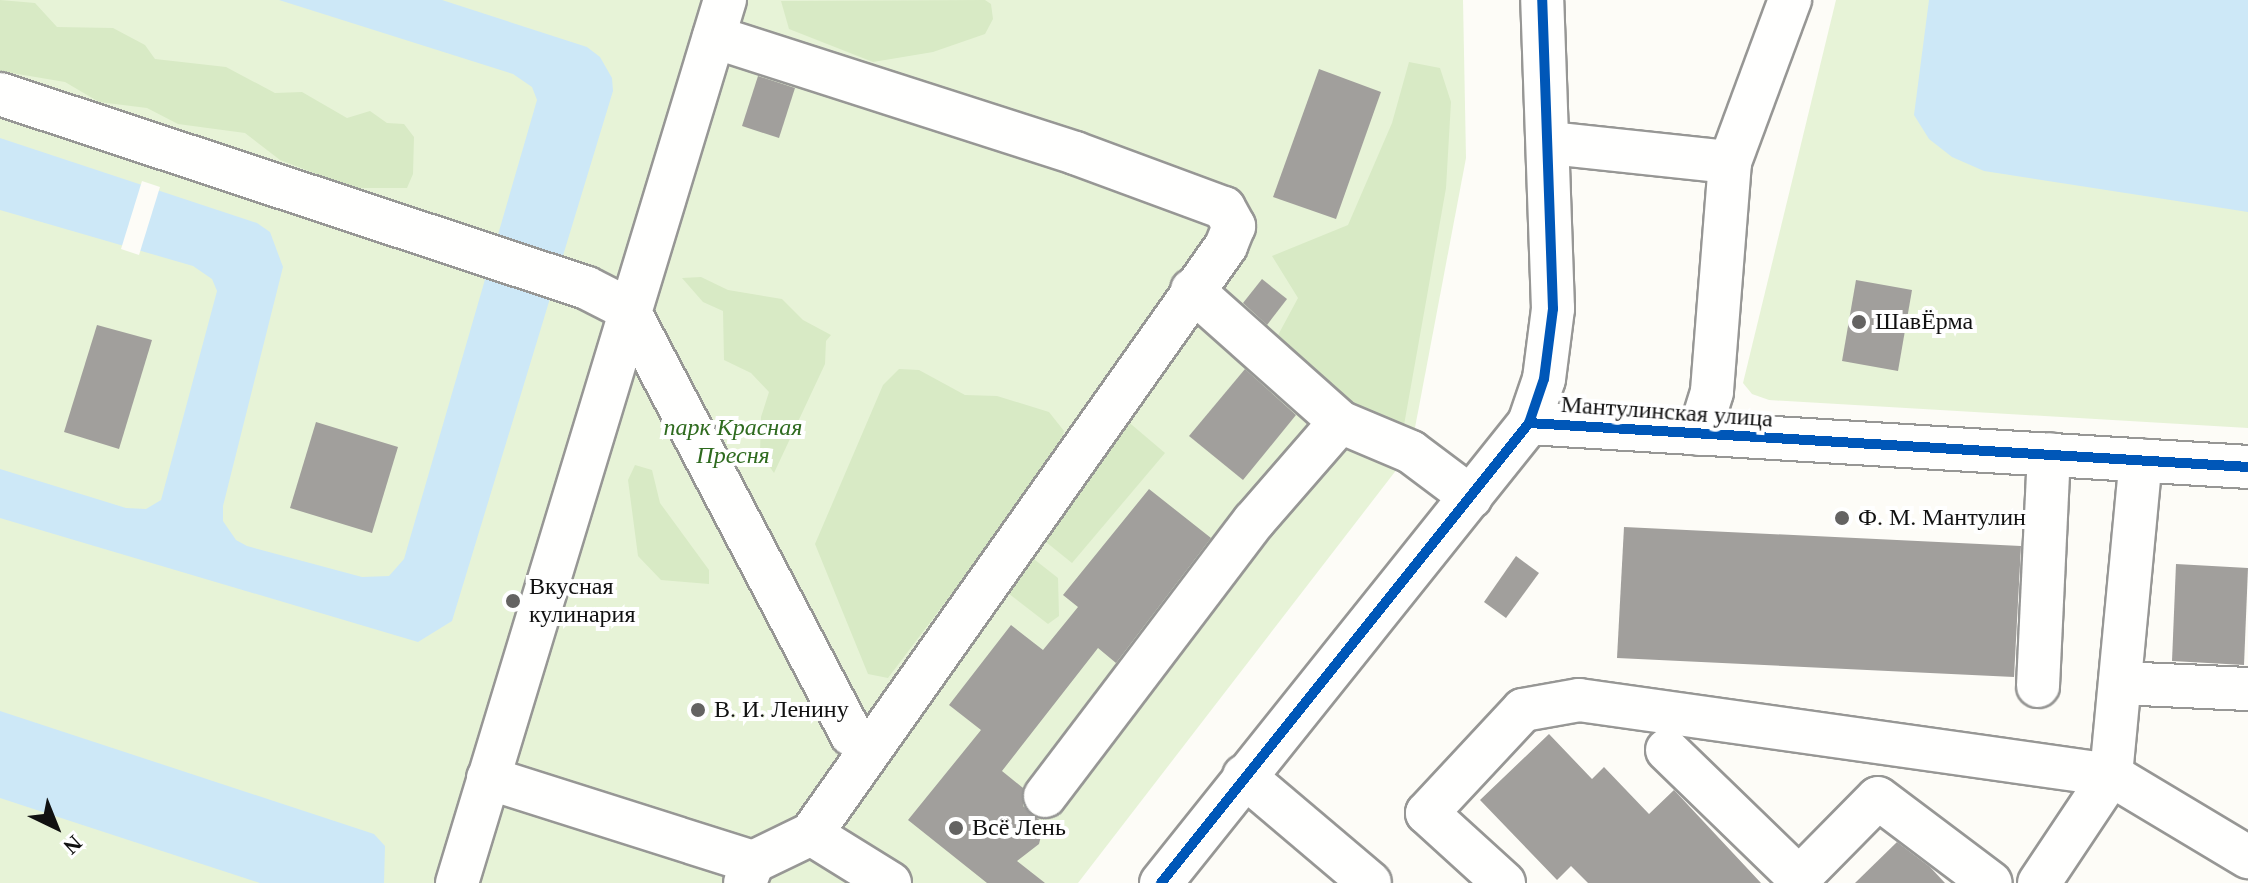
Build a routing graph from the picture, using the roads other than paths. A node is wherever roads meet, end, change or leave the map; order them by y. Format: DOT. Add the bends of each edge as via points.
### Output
graph roads {
  1 [pos="1542,0"];
  2 [pos="1790,0"];
  3 [pos="719,19"];
  4 [pos="0,94"];
  5 [pos="1551,143"];
  6 [pos="1730,162"];
  7 [pos="1192,290"];
  8 [pos="628,309"];
  9 [pos="1340,422"];
  10 [pos="1529,423"];
  11 [pos="1699,434"];
  12 [pos="2049,454"];
  13 [pos="2141,460"];
  14 [pos="2248,467"];
  15 [pos="1471,497"];
  16 [pos="2120,683"];
  17 [pos="2038,686"];
  18 [pos="2248,689"];
  19 [pos="865,737"];
  20 [pos="1667,750"];
  21 [pos="2111,775"];
  22 [pos="1244,776"];
  23 [pos="488,778"];
  24 [pos="1045,796"];
  25 [pos="811,834"];
  26 [pos="2248,857"];
  27 [pos="749,873"];
  28 [pos="457,883"];
  29 [pos="890,883"];
  30 [pos="1161,883"];
  31 [pos="1370,883"];
  32 [pos="1504,883"];
  33 [pos="1991,883"];
  34 [pos="2039,883"];
  1 -- 5 [label="street"];
  2 -- 6 [label="street"];
  3 -- 7 [label="street" via="1224,208 1234,226"];
  3 -- 8 [label="street"];
  4 -- 8 [label="street" via="587,288"];
  5 -- 6 [label="street"];
  5 -- 10 [label="street" via="1553,309 1544,379"];
  6 -- 11 [label="street" via="1712,392"];
  7 -- 9 [label="street"];
  7 -- 19 [label="street"];
  8 -- 19 [label="street"];
  8 -- 23 [label="street"];
  9 -- 15 [label="street" via="1411,452"];
  9 -- 24 [label="street" via="1254,521"];
  10 -- 11 [label="street, Мантулинская улица"];
  10 -- 15 [label="street, Мантулинская улица"];
  11 -- 12 [label="street, Мантулинская улица"];
  12 -- 13 [label="street, Мантулинская улица"];
  12 -- 17 [label="street"];
  13 -- 14 [label="street, Мантулинская улица"];
  13 -- 16 [label="street"];
  15 -- 22 [label="street, Мантулинская улица"];
  16 -- 18 [label="street"];
  16 -- 21 [label="street"];
  19 -- 25 [label="street"];
  20 -- 33 [label="street" via="1799,878 1878,798"];
  21 -- 26 [label="street"];
  21 -- 32 [label="street" via="1579,700 1523,710 1427,813"];
  21 -- 34 [label="street"];
  22 -- 30 [label="street, Мантулинская улица"];
  22 -- 31 [label="street"];
  23 -- 27 [label="street"];
  23 -- 28 [label="street"];
  25 -- 27 [label="street"];
  25 -- 29 [label="street"];
}
